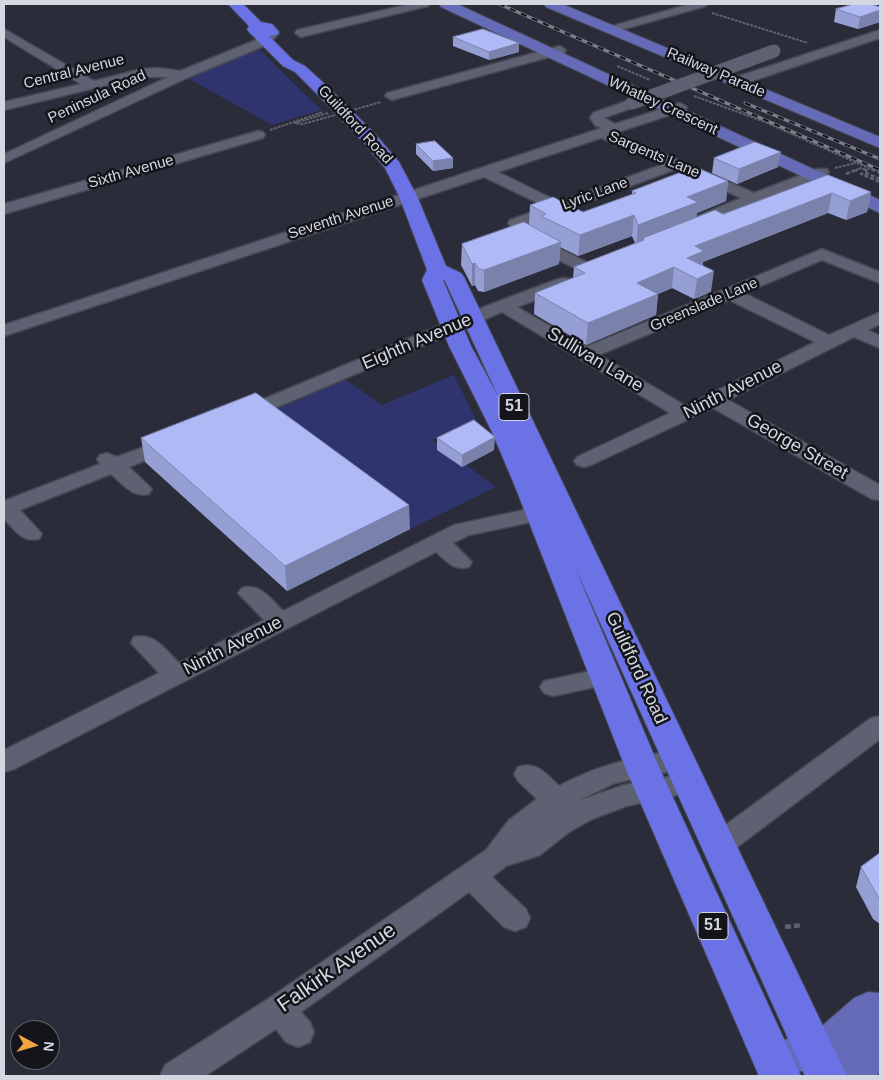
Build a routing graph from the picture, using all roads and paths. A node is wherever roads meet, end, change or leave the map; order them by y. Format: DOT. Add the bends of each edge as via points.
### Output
graph roads {
  1 [pos="235,4"];
  2 [pos="424,4"];
  3 [pos="446,4"];
  4 [pos="461,4"];
  5 [pos="551,4"];
  6 [pos="697,5"];
  7 [pos="613,29"];
  8 [pos="4,32"];
  9 [pos="301,33"];
  10 [pos="264,34"];
  11 [pos="880,34"];
  12 [pos="836,48"];
  13 [pos="555,51"];
  14 [pos="823,52"];
  15 [pos="182,75"];
  16 [pos="735,82"];
  17 [pos="92,84"];
  18 [pos="386,99"];
  19 [pos="4,106"];
  20 [pos="675,109"];
  21 [pos="608,131"];
  22 [pos="258,135"];
  23 [pos="880,143"];
  24 [pos="4,159"];
  25 [pos="856,162"];
  26 [pos="677,164"];
  27 [pos="484,171"];
  28 [pos="827,175"];
  29 [pos="880,180"];
  30 [pos="876,192"];
  31 [pos="408,196"];
  32 [pos="758,200"];
  33 [pos="558,207"];
  34 [pos="880,207"];
  35 [pos="4,209"];
  36 [pos="678,233"];
  37 [pos="596,266"];
  38 [pos="880,278"];
  39 [pos="731,294"];
  40 [pos="504,306"];
  41 [pos="880,317"];
  42 [pos="460,319"];
  43 [pos="853,330"];
  44 [pos="4,331"];
  45 [pos="829,342"];
  46 [pos="880,343"];
  47 [pos="586,354"];
  48 [pos="714,400"];
  49 [pos="685,414"];
  50 [pos="224,417"];
  51 [pos="190,431"];
  52 [pos="584,461"];
  53 [pos="111,462"];
  54 [pos="141,489"];
  55 [pos="880,494"];
  56 [pos="548,504"];
  57 [pos="4,506"];
  58 [pos="30,534"];
  59 [pos="438,542"];
  60 [pos="461,562"];
  61 [pos="250,593"];
  62 [pos="281,622"];
  63 [pos="144,643"];
  64 [pos="176,675"];
  65 [pos="605,677"];
  66 [pos="553,687"];
  67 [pos="880,725"];
  68 [pos="4,762"];
  69 [pos="685,771"];
  70 [pos="522,778"];
  71 [pos="647,778"];
  72 [pos="560,811"];
  73 [pos="718,846"];
  74 [pos="471,875"];
  75 [pos="516,918"];
  76 [pos="802,925"];
  77 [pos="777,928"];
  78 [pos="880,1010"];
  79 [pos="880,1044"];
  80 [pos="820,1063"];
  81 [pos="777,1069"];
  82 [pos="177,1076"];
  83 [pos="845,1076"];
  1 -- 10 [label="highway, Guildford Road / 51"];
  2 -- 9 [label="street"];
  3 -- 13 [label="main road, Whatley Crescent"];
  4 -- 13 [label="main road, Whatley Crescent"];
  5 -- 7 [label="main road, Railway Parade"];
  6 -- 7 [label="street"];
  6 -- 12 [label="path" via="797,41"];
  7 -- 16 [label="main road, Railway Parade"];
  8 -- 17 [label="street"];
  10 -- 15 [label="street, Peninsula Road" via="217,62"];
  10 -- 31 [label="highway, Guildford Road / 51" via="288,63 300,69 370,139 393,166"];
  11 -- 12 [label="street"];
  12 -- 14 [label="street"];
  13 -- 18 [label="street"];
  13 -- 20 [label="main road, Whatley Crescent"];
  14 -- 16 [label="street"];
  14 -- 21 [label="street, Sargents Lane, bridge" via="787,49 598,116"];
  15 -- 17 [label="street, Central Avenue" via="141,73"];
  15 -- 24 [label="street, Peninsula Road"];
  16 -- 23 [label="main road, Railway Parade"];
  17 -- 19 [label="street, Central Avenue"];
  18 -- 22 [label="path, bridge" via="302,124 295,122 327,112 286,123"];
  20 -- 21 [label="street, Seventh Avenue"];
  20 -- 28 [label="main road, Whatley Crescent"];
  21 -- 26 [label="street, Sargents Lane"];
  21 -- 27 [label="street, Seventh Avenue"];
  22 -- 35 [label="street, Sixth Avenue"];
  25 -- 28 [label="path"];
  26 -- 32 [label="street, Sargents Lane"];
  26 -- 33 [label="street, Lyric Lane"];
  27 -- 31 [label="street, Seventh Avenue"];
  27 -- 33 [label="street"];
  28 -- 29 [label="path" via="861,168"];
  28 -- 30 [label="main road, Whatley Crescent"];
  28 -- 32 [label="street"];
  28 -- 34 [label="main road, Whatley Crescent"];
  29 -- 29 [label="path" via="866,173 861,174"];
  29 -- 30 [label="path"];
  31 -- 42 [label="highway, Guildford Road / 51" via="437,270 432,280"];
  31 -- 44 [label="street, Seventh Avenue"];
  32 -- 36 [label="street"];
  33 -- 37 [label="street, Lyric Lane" via="516,223 532,241"];
  37 -- 40 [label="street, Eighth Avenue"];
  37 -- 42 [label="street, Eighth Avenue"];
  38 -- 39 [label="street, Greenslade Lane" via="822,254"];
  39 -- 45 [label="street"];
  39 -- 47 [label="street, Greenslade Lane"];
  40 -- 42 [label="street, Eighth Avenue"];
  40 -- 47 [label="street, Sullivan Lane"];
  41 -- 43 [label="street, Ninth Avenue"];
  42 -- 50 [label="street, Eighth Avenue"];
  42 -- 56 [label="highway, Guildford Road / 51" via="504,432"];
  43 -- 45 [label="street, Ninth Avenue"];
  43 -- 46 [label="street"];
  45 -- 48 [label="street, Ninth Avenue"];
  47 -- 49 [label="street, Sullivan Lane"];
  48 -- 49 [label="street, Ninth Avenue"];
  48 -- 55 [label="street, George Street"];
  49 -- 52 [label="street, Ninth Avenue"];
  51 -- 53 [label="street"];
  53 -- 54 [label="street"];
  53 -- 57 [label="street"];
  56 -- 59 [label="street, Ninth Avenue" via="479,528 462,530"];
  56 -- 65 [label="highway, Guildford Road / 51"];
  56 -- 69 [label="highway, Guildford Road / 51" via="623,640"];
  57 -- 58 [label="street"];
  59 -- 60 [label="street"];
  59 -- 62 [label="street, Ninth Avenue"];
  61 -- 62 [label="street"];
  62 -- 64 [label="street, Ninth Avenue"];
  63 -- 64 [label="street"];
  64 -- 68 [label="street, Ninth Avenue"];
  65 -- 66 [label="street"];
  65 -- 71 [label="highway, Guildford Road / 51"];
  67 -- 73 [label="street"];
  69 -- 71 [label="street, Falkirk Avenue"];
  69 -- 73 [label="highway, Guildford Road / 51"];
  70 -- 72 [label="street"];
  71 -- 72 [label="street, Falkirk Avenue" via="624,796"];
  71 -- 81 [label="highway, Guildford Road / 51"];
  72 -- 74 [label="street, Falkirk Avenue" via="530,847 496,858"];
  73 -- 80 [label="highway, Guildford Road / 51"];
  74 -- 75 [label="street"];
  74 -- 82 [label="street, Falkirk Avenue" via="288,1020"];
  76 -- 77 [label="path"];
  78 -- 80 [label="main road" via="868,1010 837,1038"];
  79 -- 83 [label="main road"];
  80 -- 81 [label="main road"];
}
